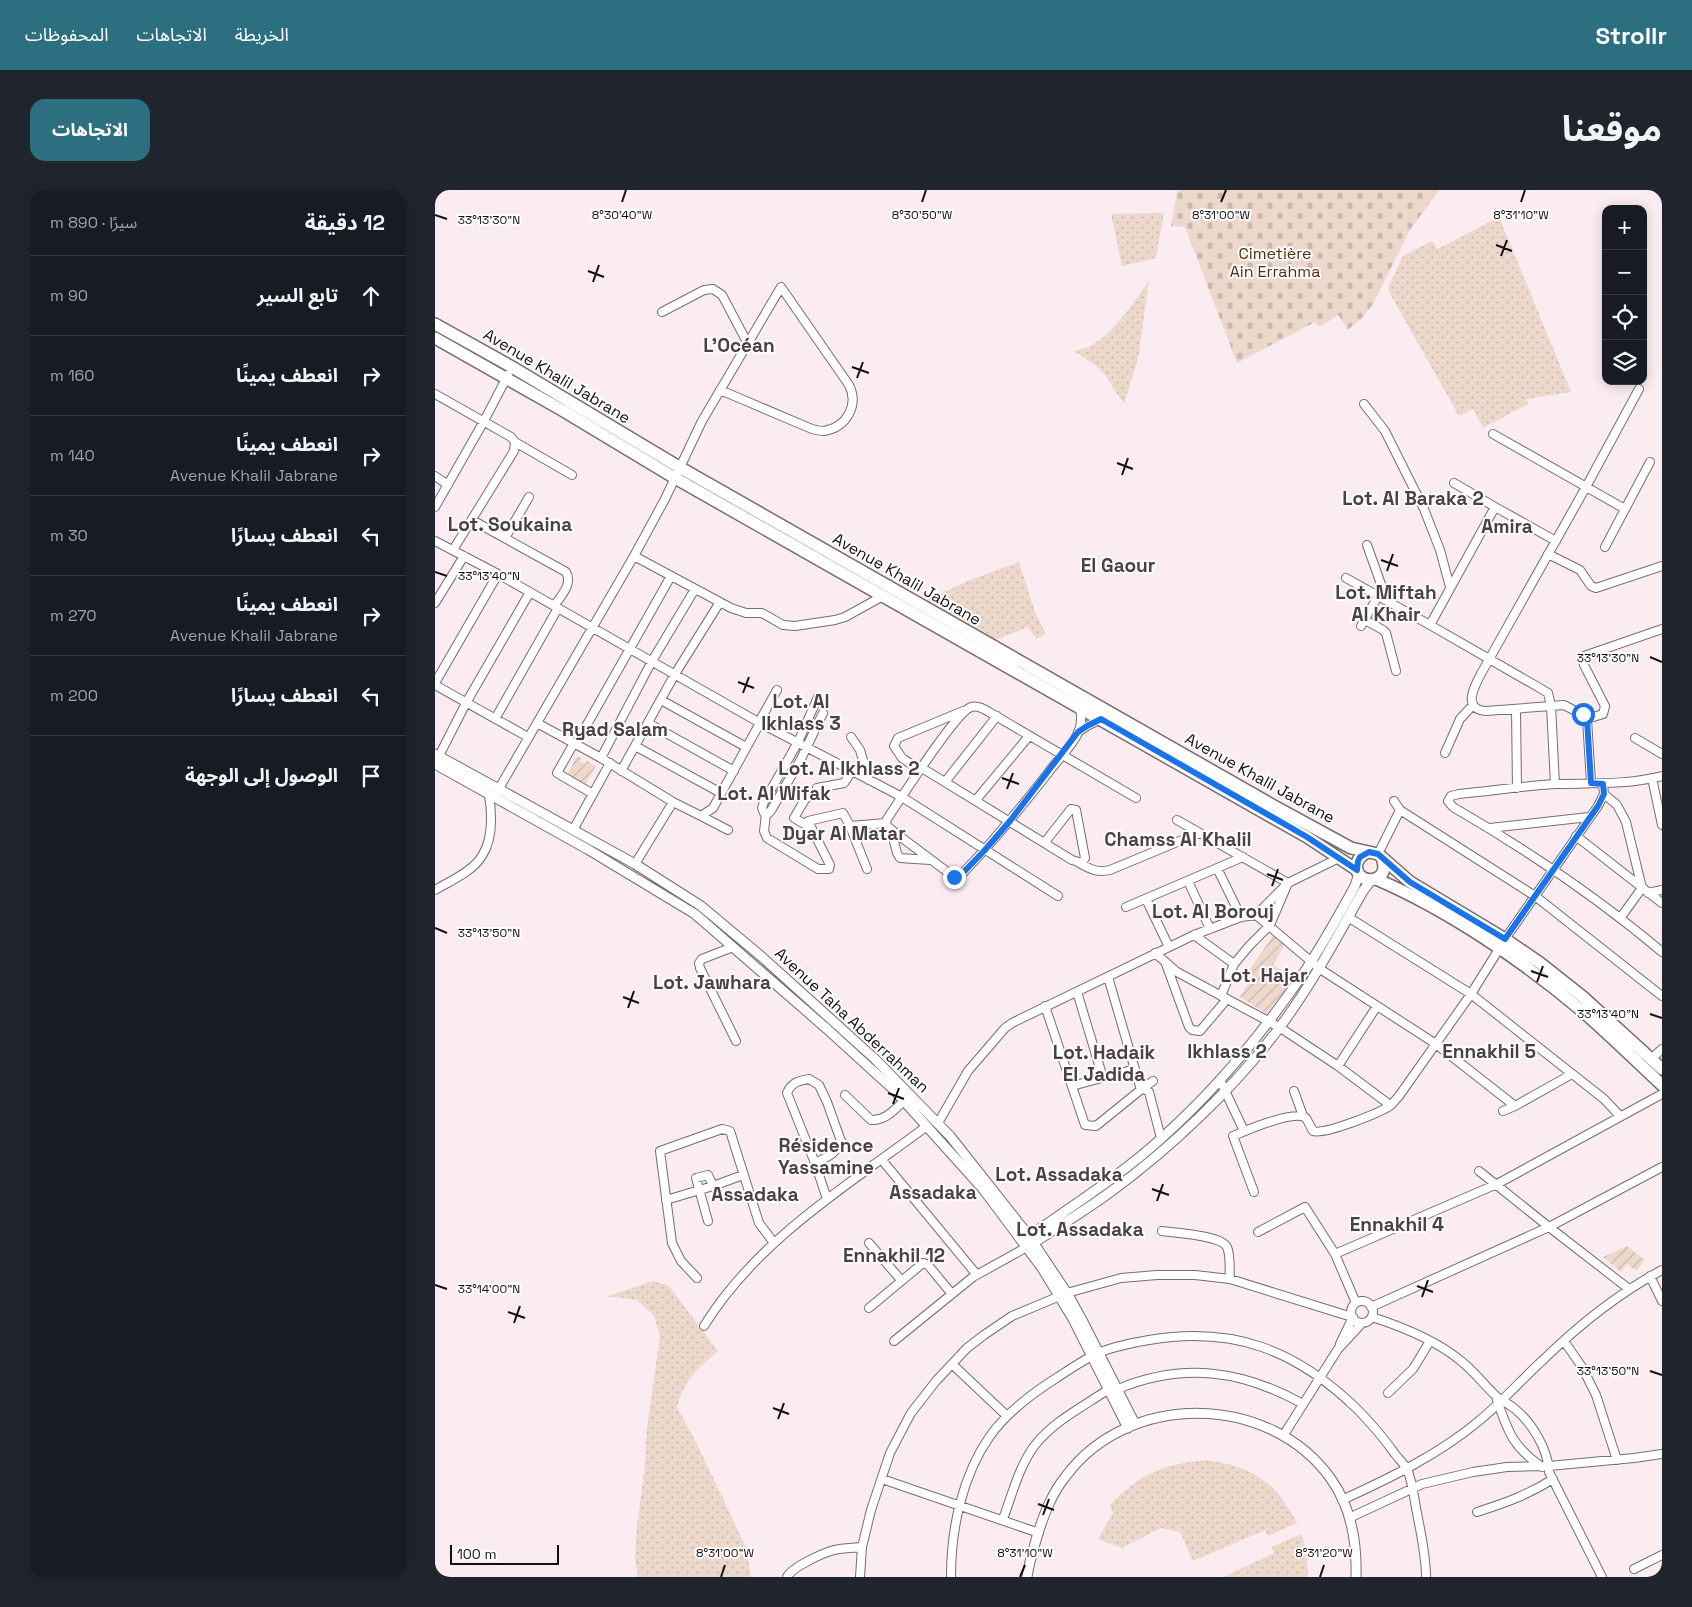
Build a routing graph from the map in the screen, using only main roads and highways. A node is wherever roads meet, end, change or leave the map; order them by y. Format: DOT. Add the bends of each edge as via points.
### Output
graph roads {
  1 [pos="435,324"];
  2 [pos="435,338"];
  3 [pos="509,372"];
  4 [pos="891,596"];
  5 [pos="1377,856"];
  6 [pos="1358,871"];
  7 [pos="1373,879"];
  8 [pos="1502,944"];
  9 [pos="1662,1069"];
  10 [pos="1662,1085"];
  1 -- 3 [label="main road, Avenue Khalil Jabrane"];
  2 -- 3 [label="main road, Avenue Khalil Jabrane"];
  3 -- 4 [label="main road, Avenue Khalil Jabrane"];
  4 -- 5 [label="main road, Avenue Khalil Jabrane" via="1303,823 1351,848"];
  4 -- 6 [label="main road, Avenue Khalil Jabrane" via="1307,837"];
  5 -- 6 [label="main road" via="1360,857"];
  5 -- 7 [label="main road" via="1385,865 1383,874"];
  5 -- 8 [label="main road, Avenue Khalil Jabrane"];
  6 -- 7 [label="main road" via="1363,878"];
  7 -- 8 [label="main road, Avenue Khalil Jabrane" via="1404,891"];
  8 -- 9 [label="main road, Avenue Khalil Jabrane" via="1572,988"];
  8 -- 10 [label="main road, Avenue Khalil Jabrane"];
}
